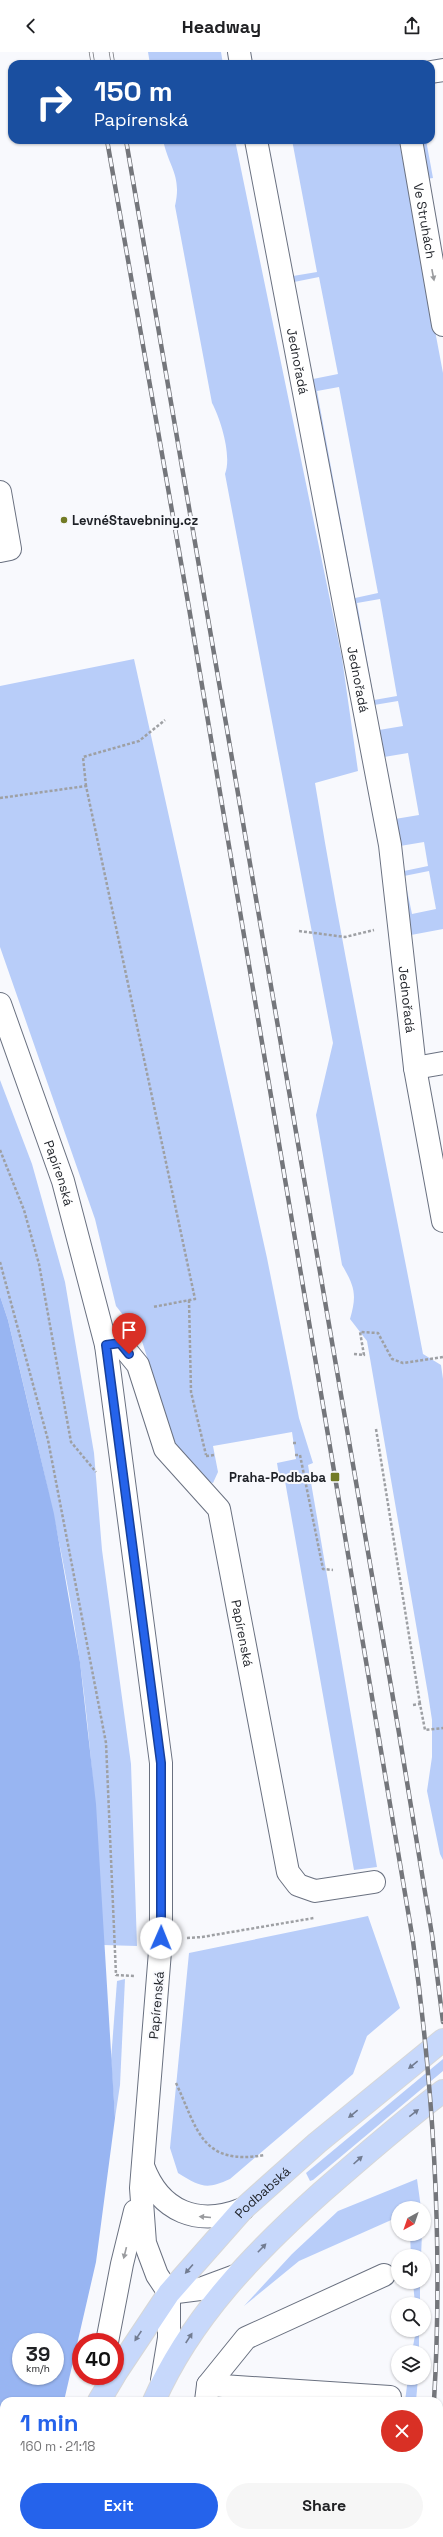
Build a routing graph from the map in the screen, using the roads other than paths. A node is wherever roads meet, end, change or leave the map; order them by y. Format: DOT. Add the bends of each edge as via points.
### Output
graph roads {
  1 [pos="257,144"];
  2 [pos="412,144"];
  3 [pos="443,325"];
  4 [pos="0,492"];
  5 [pos="0,551"];
  6 [pos="0,1004"];
  7 [pos="443,1063"];
  8 [pos="415,1068"];
  9 [pos="443,1221"];
  10 [pos="106,1345"];
  11 [pos="374,1882"];
  12 [pos="443,2040"];
  13 [pos="443,2090"];
  14 [pos="142,2164"];
  15 [pos="141,2188"];
  16 [pos="243,2209"];
  17 [pos="384,2275"];
  18 [pos="236,2276"];
  19 [pos="168,2293"];
  20 [pos="109,2333"];
  21 [pos="124,2360"];
  22 [pos="101,2385"];
  23 [pos="108,2385"];
  24 [pos="158,2392"];
  25 [pos="207,2393"];
  26 [pos="99,2397"];
  27 [pos="101,2397"];
  28 [pos="390,2397"];
  1 -- 8 [label="street, Jednořadá" via="388,837"];
  2 -- 3 [label="street, Ve Struhách, one-way"];
  4 -- 5 [label="street" via="10,549"];
  6 -- 10 [label="street, Papírenská" via="63,1181"];
  7 -- 8 [label="street"];
  8 -- 9 [label="street, Jednořadá"];
  10 -- 11 [label="street, Papírenská" via="120,1343 138,1365 165,1449 219,1509 288,1872 298,1885 315,1891"];
  10 -- 14 [label="street, Papírenská" via="161,1763 161,1938"];
  12 -- 16 [label="main road, Podbabská, one-way" via="317,2143"];
  18 -- 13 [label="main road, one-way" via="276,2233 380,2140"];
  14 -- 15 [label="street, Papírenská"];
  16 -- 14 [label="street, one-way" via="213,2217 182,2211 168,2204 156,2193"];
  15 -- 19 [label="street, Papírenská" via="145,2244 157,2275"];
  15 -- 20 [label="street, Papírenská, one-way" via="122,2264"];
  16 -- 19 [label="main road, Podbabská, one-way"];
  17 -- 25 [label="street" via="246,2338"];
  18 -- 19 [label="street" via="200,2288"];
  24 -- 18 [label="main road, one-way" via="196,2327"];
  19 -- 21 [label="main road, Podbabská, one-way"];
  19 -- 24 [label="street" via="169,2338"];
  22 -- 26 [label="street"];
  23 -- 27 [label="main road, Podbabská"];
  25 -- 28 [label="street"];
}
